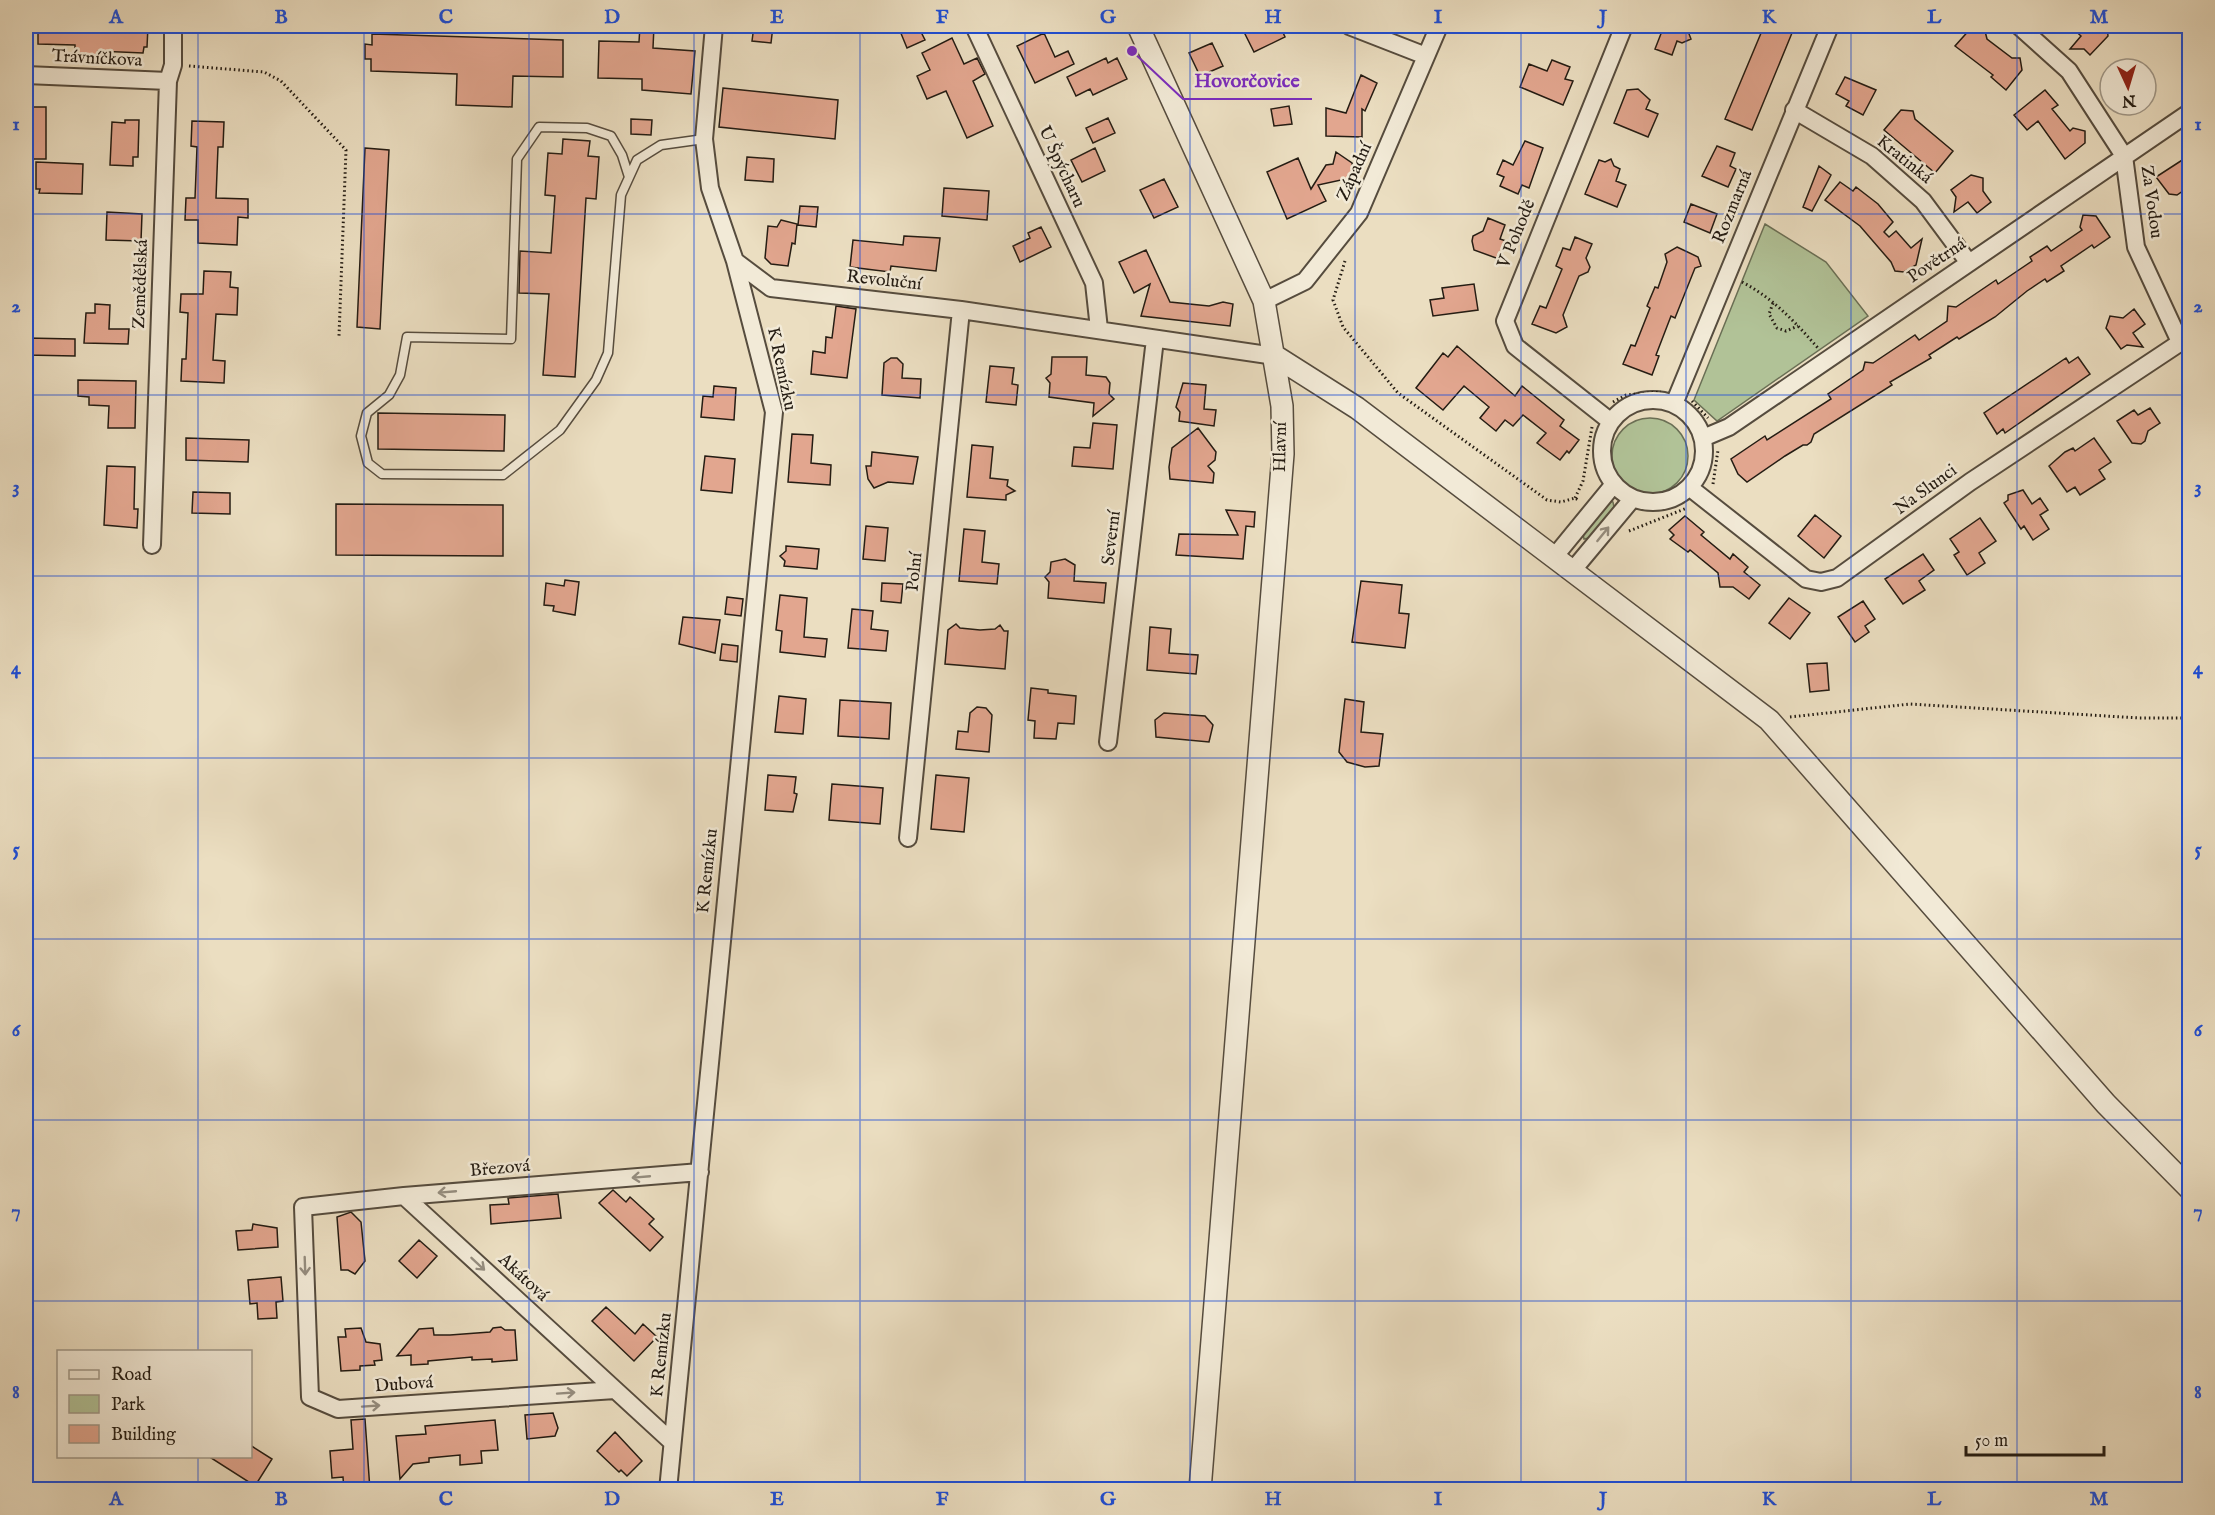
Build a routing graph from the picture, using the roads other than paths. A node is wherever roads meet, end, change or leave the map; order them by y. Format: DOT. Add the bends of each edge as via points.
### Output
graph roads {
  1 [pos="173,26"];
  2 [pos="714,26"];
  3 [pos="974,26"];
  4 [pos="1138,26"];
  5 [pos="1349,26"];
  6 [pos="1439,26"];
  7 [pos="1624,26"];
  8 [pos="1830,26"];
  9 [pos="2019,26"];
  10 [pos="1426,56"];
  11 [pos="170,73"];
  12 [pos="26,75"];
  13 [pos="1794,110"];
  14 [pos="2190,111"];
  15 [pos="704,139"];
  16 [pos="2124,156"];
  17 [pos="630,177"];
  18 [pos="735,261"];
  19 [pos="1970,263"];
  20 [pos="1264,301"];
  21 [pos="961,310"];
  22 [pos="1099,329"];
  23 [pos="1155,339"];
  24 [pos="2185,339"];
  25 [pos="1275,356"];
  26 [pos="1676,399"];
  27 [pos="1605,418"];
  28 [pos="1709,435"];
  29 [pos="1614,484"];
  30 [pos="1689,487"];
  31 [pos="1633,498"];
  32 [pos="152,545"];
  33 [pos="1555,556"];
  34 [pos="1574,570"];
  35 [pos="1108,742"];
  36 [pos="908,838"];
  37 [pos="700,1172"];
  38 [pos="2190,1189"];
  39 [pos="404,1196"];
  40 [pos="303,1207"];
  41 [pos="615,1390"];
  42 [pos="672,1442"];
  43 [pos="668,1490"];
  44 [pos="1200,1490"];
  1 -- 11 [label="street, Zemědělská"];
  2 -- 15 [label="street"];
  3 -- 22 [label="street, U Špýcharu" via="1094,283"];
  4 -- 20 [label="street, Hlavní"];
  5 -- 10 [label="street"];
  6 -- 10 [label="street, Západní"];
  7 -- 27 [label="street, V Pohodě" via="1505,321 1515,346"];
  8 -- 13 [label="street, Rozmarná"];
  9 -- 16 [label="street, Za Vodou" via="2069,70"];
  10 -- 20 [label="street, Západní" via="1359,213 1305,281"];
  11 -- 12 [label="street, Trávníčkova"];
  11 -- 32 [label="street, Zemědělská"];
  13 -- 19 [label="street, Kratinká" via="1872,156 1914,193"];
  13 -- 26 [label="street, Rozmarná"];
  14 -- 16 [label="street, Povětrná"];
  15 -- 17 [label="lane" via="661,145 637,160"];
  15 -- 18 [label="street" via="710,188"];
  16 -- 19 [label="street, Povětrná"];
  16 -- 24 [label="street, Za Vodou" via="2136,247"];
  17 -- 17 [label="lane" via="621,195 608,353 596,380 560,430 503,475 382,474 368,463 362,436 367,413 389,395 400,375 407,337 511,339 517,159 539,127 587,128 610,135"];
  18 -- 21 [label="street, Revoluční" via="771,288"];
  18 -- 37 [label="street, K Remízku" via="774,411"];
  19 -- 28 [label="street, Povětrná" via="1729,426"];
  20 -- 25 [label="street, Hlavní"];
  21 -- 22 [label="street, Revoluční"];
  21 -- 36 [label="street, Polní"];
  22 -- 23 [label="street, Revoluční"];
  23 -- 25 [label="street, Revoluční"];
  23 -- 35 [label="street, Severní"];
  24 -- 30 [label="street, Na Slunci" via="1970,482 1837,578 1821,582 1806,579"];
  25 -- 33 [label="street" via="1357,408"];
  25 -- 44 [label="street, Hlavní" via="1283,454"];
  26 -- 27 [label="street" via="1640,401"];
  26 -- 28 [label="street"];
  27 -- 29 [label="street" via="1602,453"];
  28 -- 30 [label="street" via="1702,468"];
  29 -- 31 [label="street"];
  29 -- 33 [label="street"];
  30 -- 31 [label="street" via="1666,500 1649,502"];
  34 -- 31 [label="street, one-way"];
  33 -- 34 [label="street"];
  34 -- 38 [label="street" via="1769,720 2106,1104"];
  37 -- 39 [label="street, Březová, one-way"];
  37 -- 42 [label="street, K Remízku"];
  39 -- 40 [label="street, Březová"];
  39 -- 41 [label="street, Akátová, one-way"];
  40 -- 41 [label="street, Dubová, one-way" via="310,1397 338,1409"];
  41 -- 42 [label="street"];
  42 -- 43 [label="street, K Remízku"];
}
